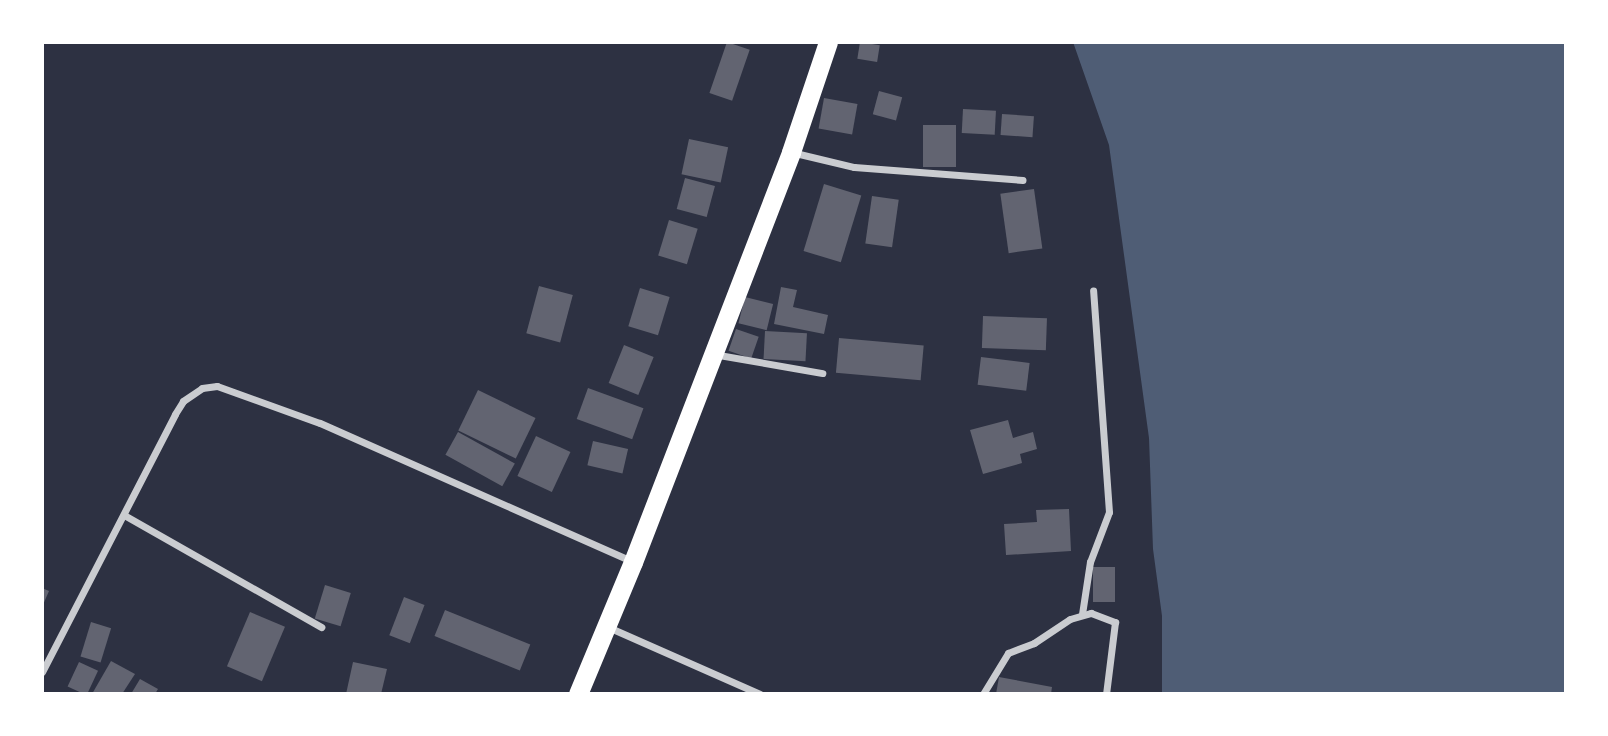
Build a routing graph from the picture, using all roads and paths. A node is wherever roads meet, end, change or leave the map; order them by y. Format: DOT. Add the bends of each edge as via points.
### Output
graph roads {
  1 [pos="828,42"];
  2 [pos="791,152"];
  3 [pos="1022,180"];
  4 [pos="1093,291"];
  5 [pos="713,354"];
  6 [pos="822,373"];
  7 [pos="124,515"];
  8 [pos="633,562"];
  9 [pos="1082,614"];
  10 [pos="608,627"];
  11 [pos="321,628"];
  12 [pos="42,672"];
  13 [pos="578,694"];
  14 [pos="760,694"];
  15 [pos="983,694"];
  16 [pos="1106,694"];
  1 -- 2 [label="highway"];
  2 -- 3 [label="street" via="854,167"];
  2 -- 5 [label="highway"];
  4 -- 9 [label="street" via="1109,512 1090,562"];
  5 -- 6 [label="street"];
  5 -- 8 [label="highway"];
  7 -- 8 [label="street" via="183,401 202,388 217,386 320,423"];
  7 -- 11 [label="street"];
  7 -- 12 [label="street"];
  8 -- 10 [label="highway"];
  9 -- 15 [label="street" via="1008,653"];
  9 -- 16 [label="street" via="1107,616 1115,622"];
  10 -- 13 [label="highway"];
  10 -- 14 [label="street"];
}
